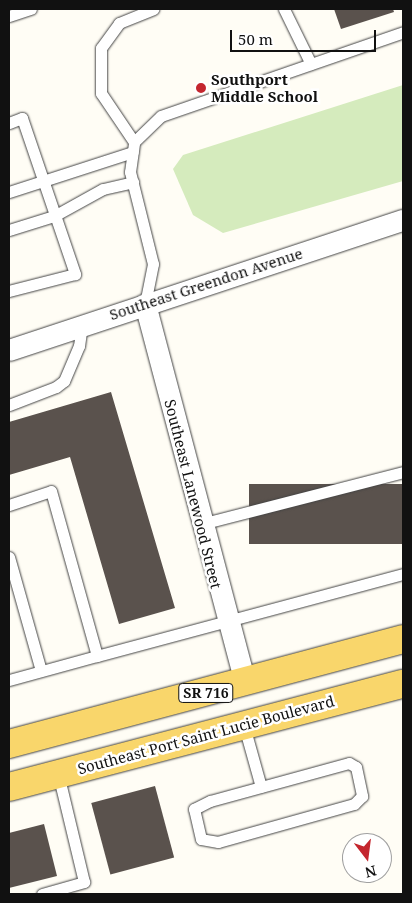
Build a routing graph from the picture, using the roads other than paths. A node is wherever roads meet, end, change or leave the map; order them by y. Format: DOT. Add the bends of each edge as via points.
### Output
graph roads {
  1 [pos="31,9"];
  2 [pos="153,9"];
  3 [pos="284,9"];
  4 [pos="131,14"];
  5 [pos="9,16"];
  6 [pos="403,32"];
  7 [pos="311,64"];
  8 [pos="9,123"];
  9 [pos="134,147"];
  10 [pos="42,180"];
  11 [pos="133,182"];
  12 [pos="9,192"];
  13 [pos="54,216"];
  14 [pos="403,220"];
  15 [pos="9,230"];
  16 [pos="9,291"];
  17 [pos="145,304"];
  18 [pos="82,325"];
  19 [pos="9,350"];
  20 [pos="9,405"];
  21 [pos="403,472"];
  22 [pos="9,505"];
  23 [pos="201,524"];
  24 [pos="9,558"];
  25 [pos="403,574"];
  26 [pos="226,620"];
  27 [pos="403,639"];
  28 [pos="96,656"];
  29 [pos="41,671"];
  30 [pos="9,680"];
  31 [pos="245,682"];
  32 [pos="403,684"];
  33 [pos="244,725"];
  34 [pos="9,744"];
  35 [pos="58,774"];
  36 [pos="9,787"];
  37 [pos="260,787"];
  38 [pos="42,894"];
  1 -- 5 [label="lane"];
  2 -- 4 [label="lane"];
  3 -- 7 [label="lane"];
  4 -- 9 [label="lane" via="119,23 101,48 101,93"];
  6 -- 7 [label="lane"];
  7 -- 9 [label="lane" via="160,116"];
  8 -- 10 [label="lane" via="22,118"];
  9 -- 10 [label="lane"];
  9 -- 11 [label="lane" via="130,172"];
  10 -- 12 [label="lane"];
  10 -- 13 [label="lane"];
  11 -- 13 [label="lane" via="103,189"];
  11 -- 17 [label="lane" via="153,264"];
  13 -- 15 [label="lane"];
  13 -- 16 [label="lane" via="75,274"];
  14 -- 17 [label="street, Southeast Greendon Avenue"];
  17 -- 18 [label="street, Southeast Greendon Avenue"];
  17 -- 23 [label="street, Southeast Lanewood Street"];
  18 -- 19 [label="street, Southeast Greendon Avenue"];
  18 -- 20 [label="lane" via="79,346 64,381"];
  21 -- 23 [label="lane"];
  22 -- 28 [label="lane" via="51,491"];
  23 -- 26 [label="street, Southeast Lanewood Street"];
  24 -- 29 [label="lane"];
  25 -- 26 [label="lane"];
  26 -- 28 [label="lane"];
  26 -- 31 [label="street, Southeast Lanewood Street"];
  27 -- 31 [label="main road, SR 716"];
  28 -- 29 [label="lane"];
  29 -- 30 [label="lane"];
  31 -- 34 [label="main road, SR 716"];
  32 -- 33 [label="main road, Southeast Port Saint Lucie Boulevard / SR 716"];
  33 -- 35 [label="main road, Southeast Port Saint Lucie Boulevard / SR 716"];
  33 -- 37 [label="lane"];
  35 -- 36 [label="main road, Southeast Port Saint Lucie Boulevard / SR 716"];
  35 -- 38 [label="lane" via="84,882"];
  37 -- 37 [label="lane" via="210,801 194,809 201,839 218,842 354,804 362,796 356,767 349,763"];
}
